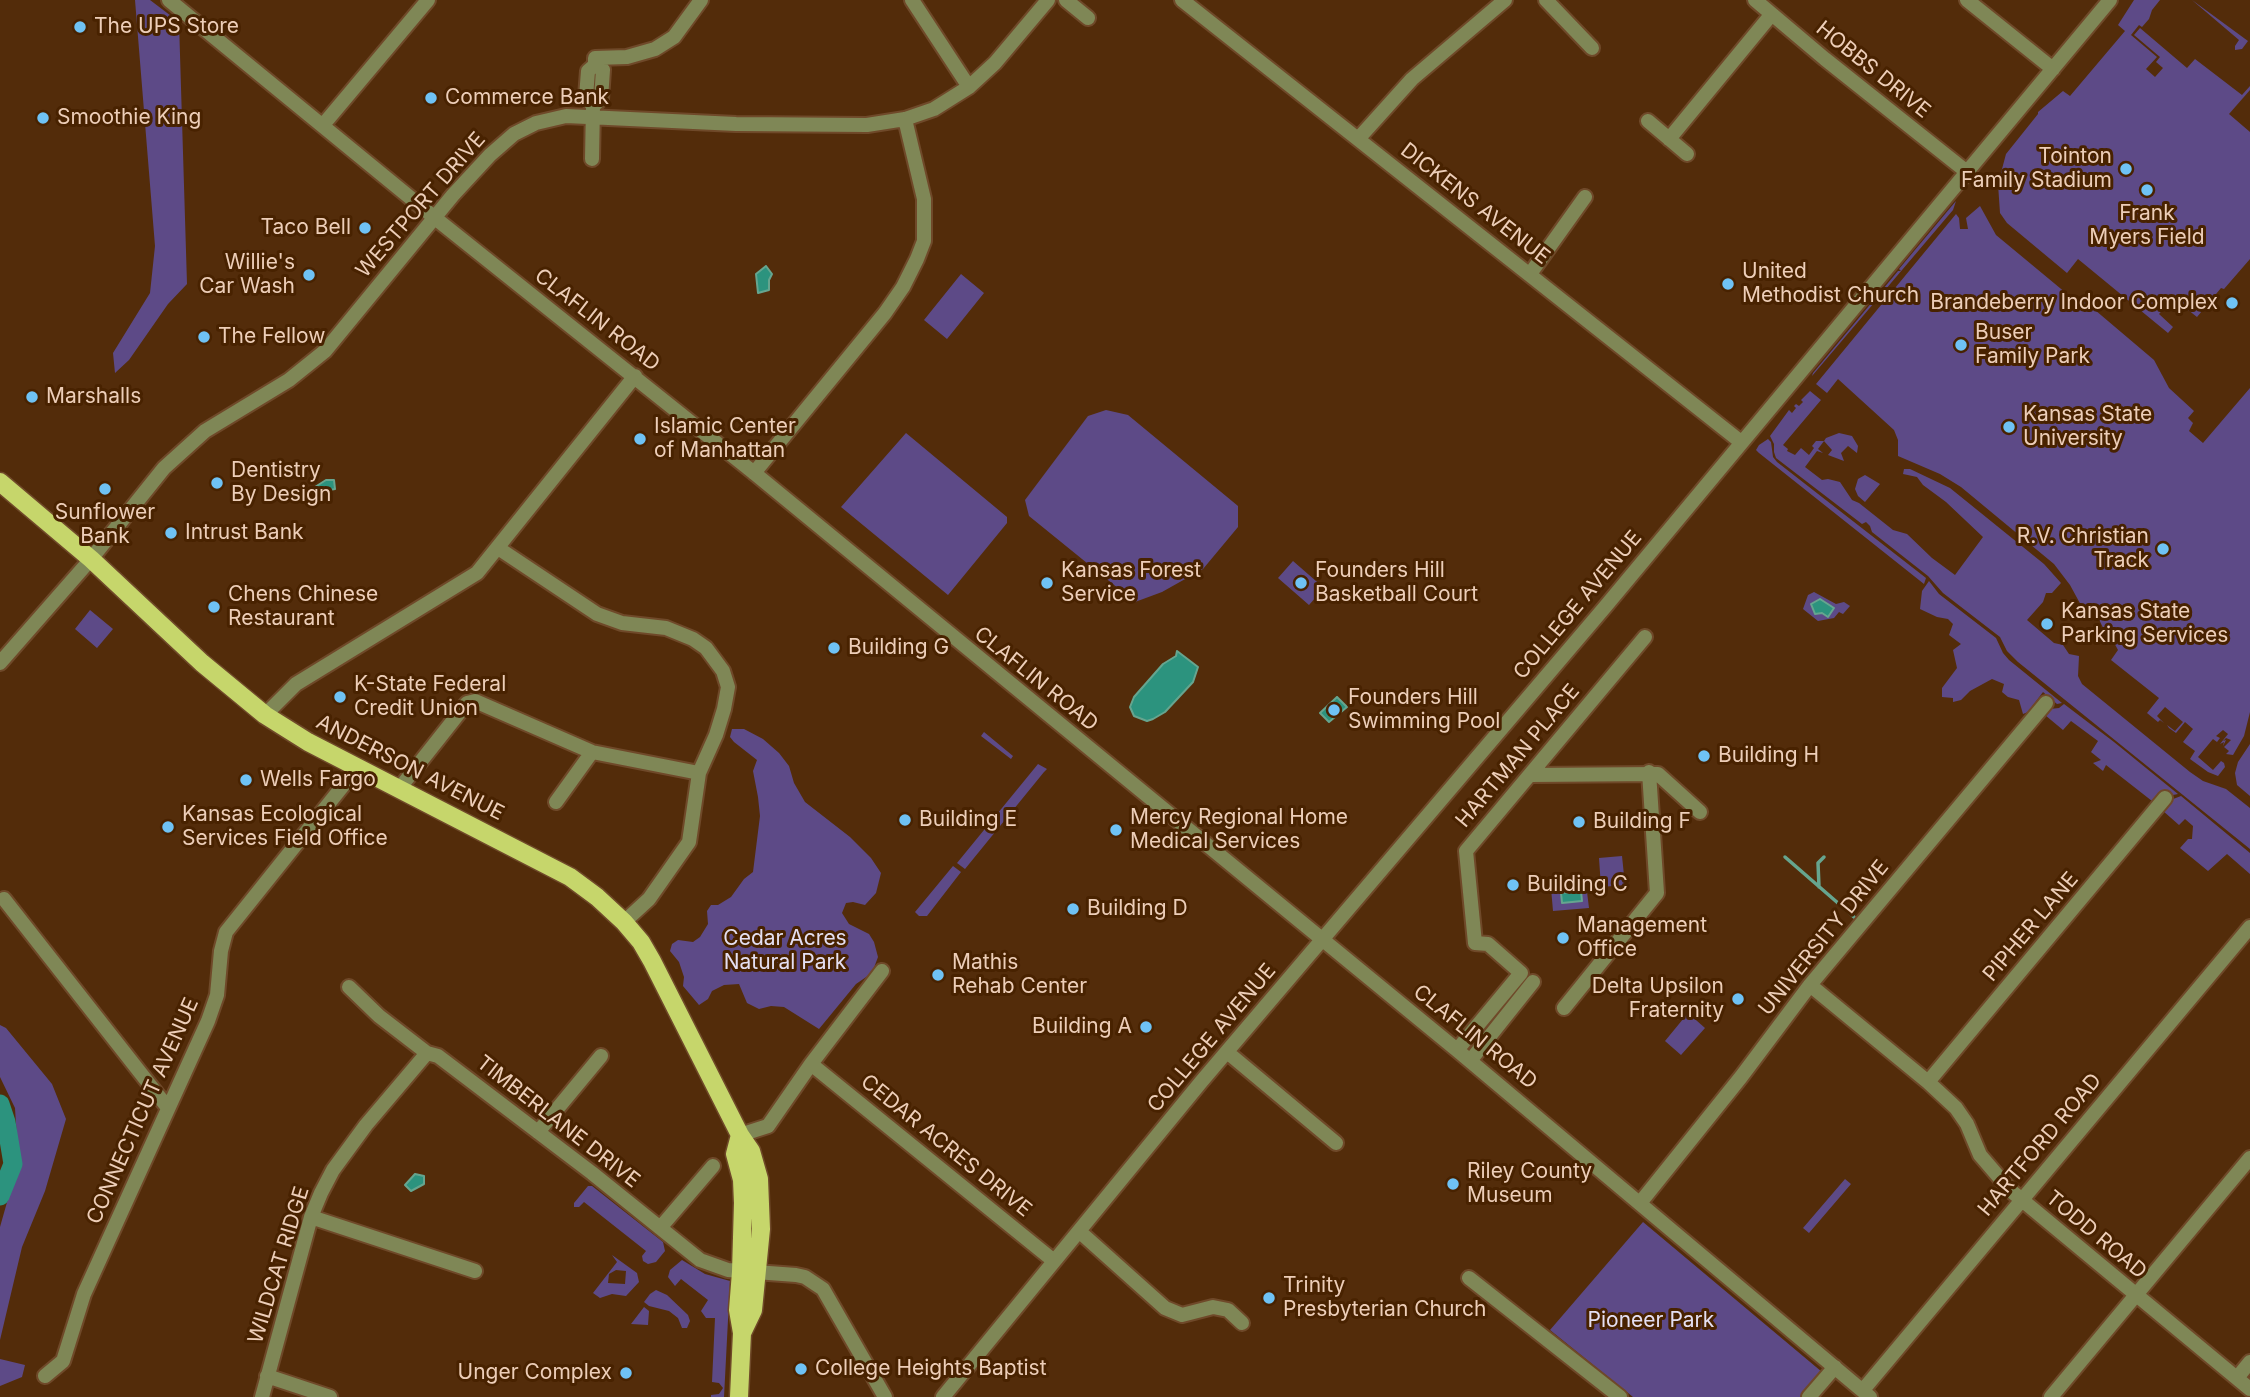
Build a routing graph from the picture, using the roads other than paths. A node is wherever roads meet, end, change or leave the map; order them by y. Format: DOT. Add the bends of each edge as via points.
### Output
graph roads {
  1 [pos="169,0"];
  2 [pos="428,0"];
  3 [pos="701,0"];
  4 [pos="1048,0"];
  5 [pos="1066,0"];
  6 [pos="1182,0"];
  7 [pos="1505,0"];
  8 [pos="1546,0"];
  9 [pos="1755,0"];
  10 [pos="1967,0"];
  11 [pos="2110,0"];
  12 [pos="916,1"];
  13 [pos="1771,15"];
  14 [pos="1088,18"];
  15 [pos="1592,48"];
  16 [pos="2053,69"];
  17 [pos="969,87"];
  18 [pos="593,112"];
  19 [pos="905,119"];
  20 [pos="1648,121"];
  21 [pos="323,125"];
  22 [pos="1358,139"];
  23 [pos="1669,139"];
  24 [pos="1687,154"];
  25 [pos="592,159"];
  26 [pos="1967,172"];
  27 [pos="1585,197"];
  28 [pos="435,218"];
  29 [pos="1530,274"];
  30 [pos="635,376"];
  31 [pos="1741,442"];
  32 [pos="754,473"];
  33 [pos="1,484"];
  34 [pos="498,548"];
  35 [pos="91,559"];
  36 [pos="1645,638"];
  37 [pos="0,663"];
  38 [pos="2046,703"];
  39 [pos="265,715"];
  40 [pos="592,752"];
  41 [pos="358,767"];
  42 [pos="1650,772"];
  43 [pos="699,773"];
  44 [pos="1530,775"];
  45 [pos="399,789"];
  46 [pos="2165,798"];
  47 [pos="556,802"];
  48 [pos="1700,812"];
  49 [pos="4,899"];
  50 [pos="624,922"];
  51 [pos="2250,927"];
  52 [pos="1324,940"];
  53 [pos="882,971"];
  54 [pos="1533,982"];
  55 [pos="1810,985"];
  56 [pos="349,987"];
  57 [pos="1564,1008"];
  58 [pos="1457,1050"];
  59 [pos="1227,1052"];
  60 [pos="427,1053"];
  61 [pos="601,1056"];
  62 [pos="1470,1061"];
  63 [pos="811,1064"];
  64 [pos="1928,1082"];
  65 [pos="169,1108"];
  66 [pos="538,1132"];
  67 [pos="740,1135"];
  68 [pos="1336,1143"];
  69 [pos="2250,1158"];
  70 [pos="713,1166"];
  71 [pos="2021,1199"];
  72 [pos="1640,1203"];
  73 [pos="311,1217"];
  74 [pos="660,1228"];
  75 [pos="1080,1232"];
  76 [pos="1054,1261"];
  77 [pos="475,1272"];
  78 [pos="750,1272"];
  79 [pos="1469,1278"];
  80 [pos="2135,1295"];
  81 [pos="1242,1323"];
  82 [pos="2250,1362"];
  83 [pos="1835,1367"];
  84 [pos="45,1376"];
  85 [pos="267,1376"];
  86 [pos="2237,1378"];
  87 [pos="2250,1389"];
  88 [pos="1866,1394"];
  89 [pos="262,1397"];
  90 [pos="330,1397"];
  91 [pos="739,1397"];
  92 [pos="885,1397"];
  93 [pos="943,1397"];
  94 [pos="1620,1397"];
  95 [pos="1809,1397"];
  96 [pos="2051,1397"];
  1 -- 21 [label="street, CLAFLIN ROAD"];
  2 -- 21 [label="street"];
  3 -- 18 [label="street" via="674,37 655,49 627,57 595,58 588,71 586,97"];
  4 -- 17 [label="street, WESTPORT DRIVE"];
  5 -- 14 [label="street"];
  6 -- 22 [label="street, DICKENS AVENUE"];
  7 -- 22 [label="street" via="1412,79"];
  8 -- 15 [label="street"];
  9 -- 13 [label="street, HOBBS DRIVE"];
  10 -- 16 [label="street"];
  11 -- 16 [label="street, COLLEGE AVENUE"];
  12 -- 17 [label="street"];
  13 -- 23 [label="street"];
  13 -- 26 [label="street, HOBBS DRIVE"];
  16 -- 26 [label="street, COLLEGE AVENUE"];
  17 -- 19 [label="street, WESTPORT DRIVE" via="934,109"];
  18 -- 19 [label="street, WESTPORT DRIVE" via="736,124 854,125"];
  18 -- 25 [label="street"];
  18 -- 28 [label="street, WESTPORT DRIVE" via="536,123 514,134"];
  19 -- 32 [label="street" via="924,199 924,241 917,259 885,313"];
  20 -- 23 [label="street"];
  21 -- 28 [label="street, CLAFLIN ROAD"];
  22 -- 29 [label="street, DICKENS AVENUE"];
  23 -- 24 [label="street"];
  26 -- 31 [label="street, COLLEGE AVENUE"];
  27 -- 29 [label="street"];
  28 -- 30 [label="street, CLAFLIN ROAD"];
  28 -- 35 [label="street, WESTPORT DRIVE" via="325,351 289,380 190,443 164,468"];
  29 -- 31 [label="street, DICKENS AVENUE"];
  30 -- 32 [label="street, CLAFLIN ROAD"];
  30 -- 34 [label="street"];
  31 -- 52 [label="street, COLLEGE AVENUE"];
  32 -- 52 [label="street, CLAFLIN ROAD"];
  33 -- 35 [label="main road, ANDERSON AVENUE"];
  34 -- 39 [label="street" via="477,573 296,684"];
  34 -- 43 [label="street" via="597,614 622,623 666,628 692,639 713,656 728,687 716,736"];
  35 -- 37 [label="street, WESTPORT DRIVE"];
  35 -- 39 [label="main road, ANDERSON AVENUE"];
  36 -- 44 [label="street, HARTMAN PLACE"];
  38 -- 55 [label="street, UNIVERSITY DRIVE"];
  39 -- 41 [label="main road, ANDERSON AVENUE"];
  40 -- 43 [label="street"];
  40 -- 45 [label="street" via="475,701 467,703"];
  40 -- 47 [label="street"];
  41 -- 45 [label="main road, ANDERSON AVENUE"];
  41 -- 65 [label="street, CONNECTICUT AVENUE" via="226,932 214,1004"];
  42 -- 44 [label="street"];
  42 -- 48 [label="street" via="1660,774"];
  42 -- 57 [label="street" via="1657,893"];
  43 -- 50 [label="street" via="689,842 649,899"];
  44 -- 58 [label="street, HARTMAN PLACE" via="1466,851 1475,943 1488,944 1521,973"];
  45 -- 50 [label="main road, ANDERSON AVENUE" via="570,877"];
  46 -- 64 [label="street, PIPHER LANE"];
  49 -- 65 [label="street"];
  50 -- 67 [label="main road, ANDERSON AVENUE" via="652,961"];
  51 -- 71 [label="street, HARTFORD ROAD"];
  52 -- 58 [label="street, CLAFLIN ROAD"];
  52 -- 59 [label="street, COLLEGE AVENUE"];
  53 -- 63 [label="street"];
  54 -- 62 [label="street"];
  55 -- 64 [label="street, TODD ROAD"];
  55 -- 72 [label="street, UNIVERSITY DRIVE"];
  56 -- 60 [label="street, TIMBERLANE DRIVE"];
  58 -- 62 [label="street, CLAFLIN ROAD"];
  59 -- 68 [label="street"];
  59 -- 75 [label="street, COLLEGE AVENUE"];
  60 -- 66 [label="street, TIMBERLANE DRIVE" via="439,1056"];
  60 -- 73 [label="street, WILDCAT RIDGE" via="333,1170"];
  61 -- 66 [label="street"];
  62 -- 72 [label="street, CLAFLIN ROAD"];
  63 -- 67 [label="street" via="768,1126"];
  63 -- 76 [label="street, CEDAR ACRES DRIVE"];
  64 -- 71 [label="street, TODD ROAD" via="1956,1108 1980,1154"];
  65 -- 84 [label="street, CONNECTICUT AVENUE" via="84,1294 62,1361"];
  66 -- 74 [label="street, TIMBERLANE DRIVE"];
  67 -- 78 [label="main road, ANDERSON AVENUE" via="735,1154 742,1180"];
  69 -- 80 [label="street"];
  70 -- 74 [label="street"];
  71 -- 80 [label="street, TODD ROAD"];
  71 -- 88 [label="street, HARTFORD ROAD"];
  72 -- 83 [label="street, CLAFLIN ROAD"];
  73 -- 77 [label="street"];
  73 -- 85 [label="street, WILDCAT RIDGE"];
  74 -- 78 [label="street, TIMBERLANE DRIVE" via="700,1260 718,1268"];
  75 -- 76 [label="street, COLLEGE AVENUE"];
  75 -- 81 [label="street" via="1165,1308 1182,1315 1213,1307 1228,1310"];
  76 -- 93 [label="street, COLLEGE AVENUE"];
  78 -- 91 [label="main road, ANDERSON AVENUE" via="738,1310 742,1334"];
  78 -- 92 [label="street, TIMBERLANE DRIVE" via="805,1277 823,1289"];
  79 -- 94 [label="street"];
  80 -- 86 [label="street, TODD ROAD"];
  80 -- 96 [label="street"];
  82 -- 86 [label="street"];
  83 -- 88 [label="street, CLAFLIN ROAD"];
  83 -- 95 [label="street"];
  85 -- 89 [label="street, WILDCAT RIDGE"];
  85 -- 90 [label="street"];
  86 -- 87 [label="street, TODD ROAD"];
}
